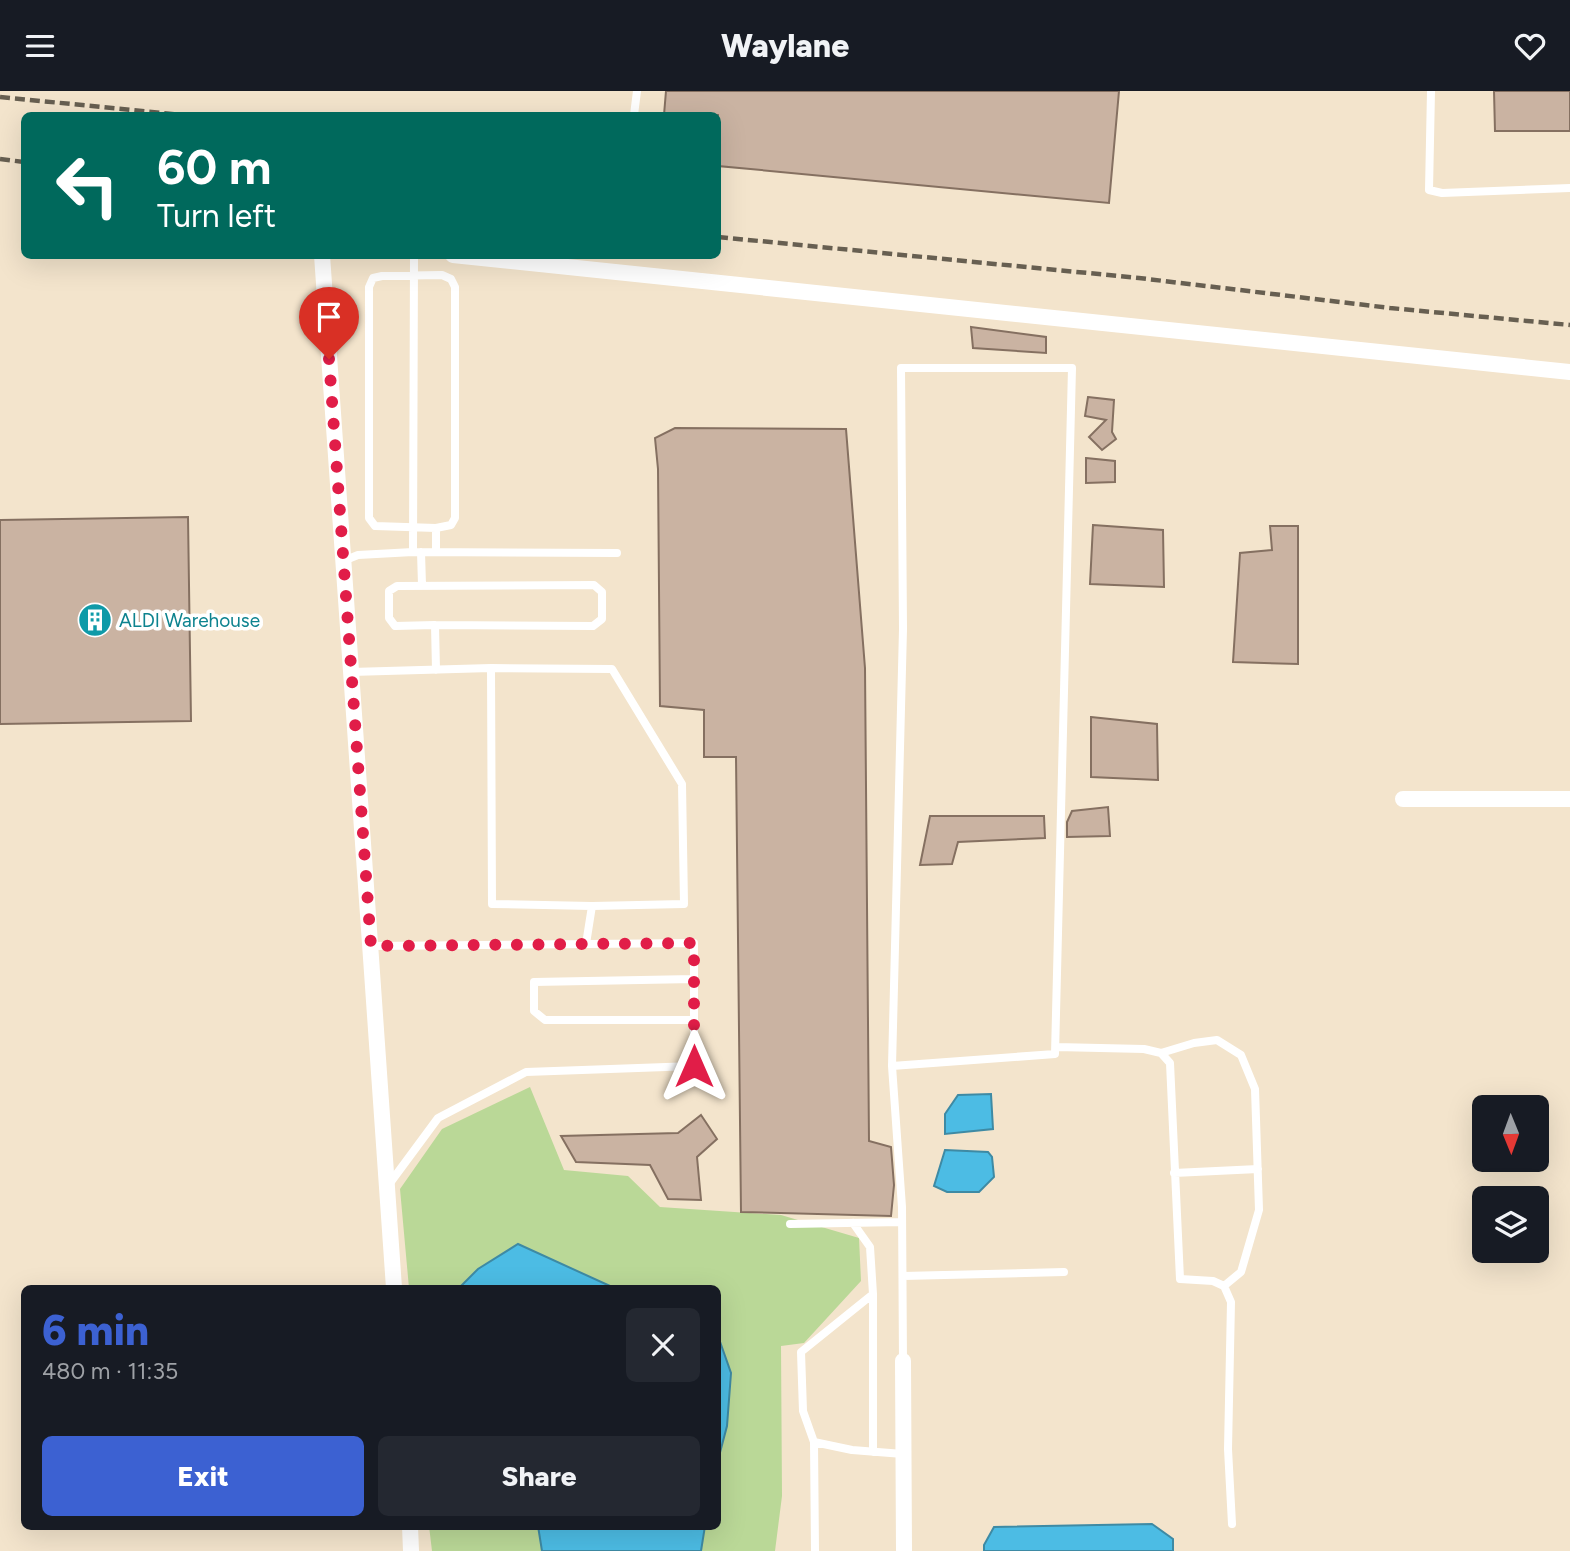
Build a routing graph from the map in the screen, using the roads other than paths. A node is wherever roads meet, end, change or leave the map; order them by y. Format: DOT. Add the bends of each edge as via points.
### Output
graph roads {
  1 [pos="637,91"];
  2 [pos="1431,91"];
  3 [pos="634,112"];
  4 [pos="1570,188"];
  5 [pos="322,259"];
  6 [pos="414,259"];
  7 [pos="491,259"];
  8 [pos="413,275"];
  9 [pos="1570,372"];
  10 [pos="412,528"];
  11 [pos="436,528"];
  12 [pos="417,552"];
  13 [pos="436,552"];
  14 [pos="617,553"];
  15 [pos="343,561"];
  16 [pos="422,585"];
  17 [pos="435,625"];
  18 [pos="491,669"];
  19 [pos="436,670"];
  20 [pos="351,672"];
  21 [pos="1403,799"];
  22 [pos="1570,799"];
  23 [pos="592,906"];
  24 [pos="586,944"];
  25 [pos="371,946"];
  26 [pos="694,979"];
  27 [pos="694,1020"];
  28 [pos="1056,1047"];
  29 [pos="1161,1053"];
  30 [pos="892,1066"];
  31 [pos="1258,1169"];
  32 [pos="1174,1173"];
  33 [pos="388,1185"];
  34 [pos="902,1222"];
  35 [pos="853,1223"];
  36 [pos="790,1224"];
  37 [pos="1064,1272"];
  38 [pos="902,1276"];
  39 [pos="394,1285"];
  40 [pos="1224,1286"];
  41 [pos="873,1294"];
  42 [pos="903,1361"];
  43 [pos="814,1442"];
  44 [pos="873,1452"];
  45 [pos="903,1454"];
  46 [pos="1232,1524"];
  47 [pos="410,1530"];
  48 [pos="411,1551"];
  49 [pos="815,1551"];
  50 [pos="904,1551"];
  1 -- 3 [label="lane"];
  2 -- 4 [label="lane" via="1429,190 1442,194"];
  5 -- 15 [label="street"];
  6 -- 8 [label="lane"];
  7 -- 9 [label="street"];
  8 -- 10 [label="lane"];
  8 -- 10 [label="lane" via="373,278 369,287 369,518 375,526"];
  8 -- 11 [label="lane" via="442,275 452,279 455,287 455,518 451,525"];
  10 -- 11 [label="lane"];
  10 -- 12 [label="lane"];
  11 -- 13 [label="lane"];
  12 -- 13 [label="lane"];
  12 -- 15 [label="lane" via="358,555"];
  12 -- 16 [label="lane"];
  13 -- 14 [label="lane"];
  15 -- 20 [label="street"];
  16 -- 17 [label="lane" via="389,591 389,618 395,626"];
  16 -- 17 [label="lane" via="594,585 602,592 602,619 593,626"];
  17 -- 19 [label="lane"];
  18 -- 19 [label="lane"];
  18 -- 23 [label="lane" via="492,905"];
  18 -- 23 [label="lane" via="612,669 682,784 684,904"];
  19 -- 20 [label="lane"];
  20 -- 25 [label="street"];
  21 -- 22 [label="street"];
  23 -- 24 [label="lane"];
  24 -- 25 [label="lane"];
  24 -- 26 [label="lane" via="694,943"];
  25 -- 33 [label="street"];
  26 -- 27 [label="lane"];
  26 -- 27 [label="lane" via="534,982 534,1011 545,1020"];
  27 -- 33 [label="lane" via="694,1066 526,1072 438,1118"];
  28 -- 29 [label="lane"];
  28 -- 30 [label="lane" via="1055,1055"];
  28 -- 30 [label="lane" via="1072,368 901,368 903,629"];
  29 -- 31 [label="lane" via="1217,1040 1241,1055 1255,1089"];
  29 -- 32 [label="lane" via="1170,1063"];
  30 -- 34 [label="lane"];
  31 -- 32 [label="lane"];
  31 -- 40 [label="lane" via="1259,1210 1241,1272"];
  32 -- 40 [label="lane" via="1180,1279"];
  33 -- 39 [label="street"];
  34 -- 35 [label="lane"];
  34 -- 38 [label="lane"];
  35 -- 36 [label="lane"];
  35 -- 41 [label="lane" via="870,1247"];
  37 -- 38 [label="lane"];
  38 -- 42 [label="lane"];
  40 -- 46 [label="lane" via="1231,1302 1228,1449"];
  41 -- 43 [label="lane" via="801,1352 803,1411"];
  41 -- 44 [label="lane"];
  42 -- 45 [label="street"];
  43 -- 44 [label="lane"];
  43 -- 49 [label="lane"];
  44 -- 45 [label="lane"];
  45 -- 50 [label="street"];
  47 -- 48 [label="street"];
}
